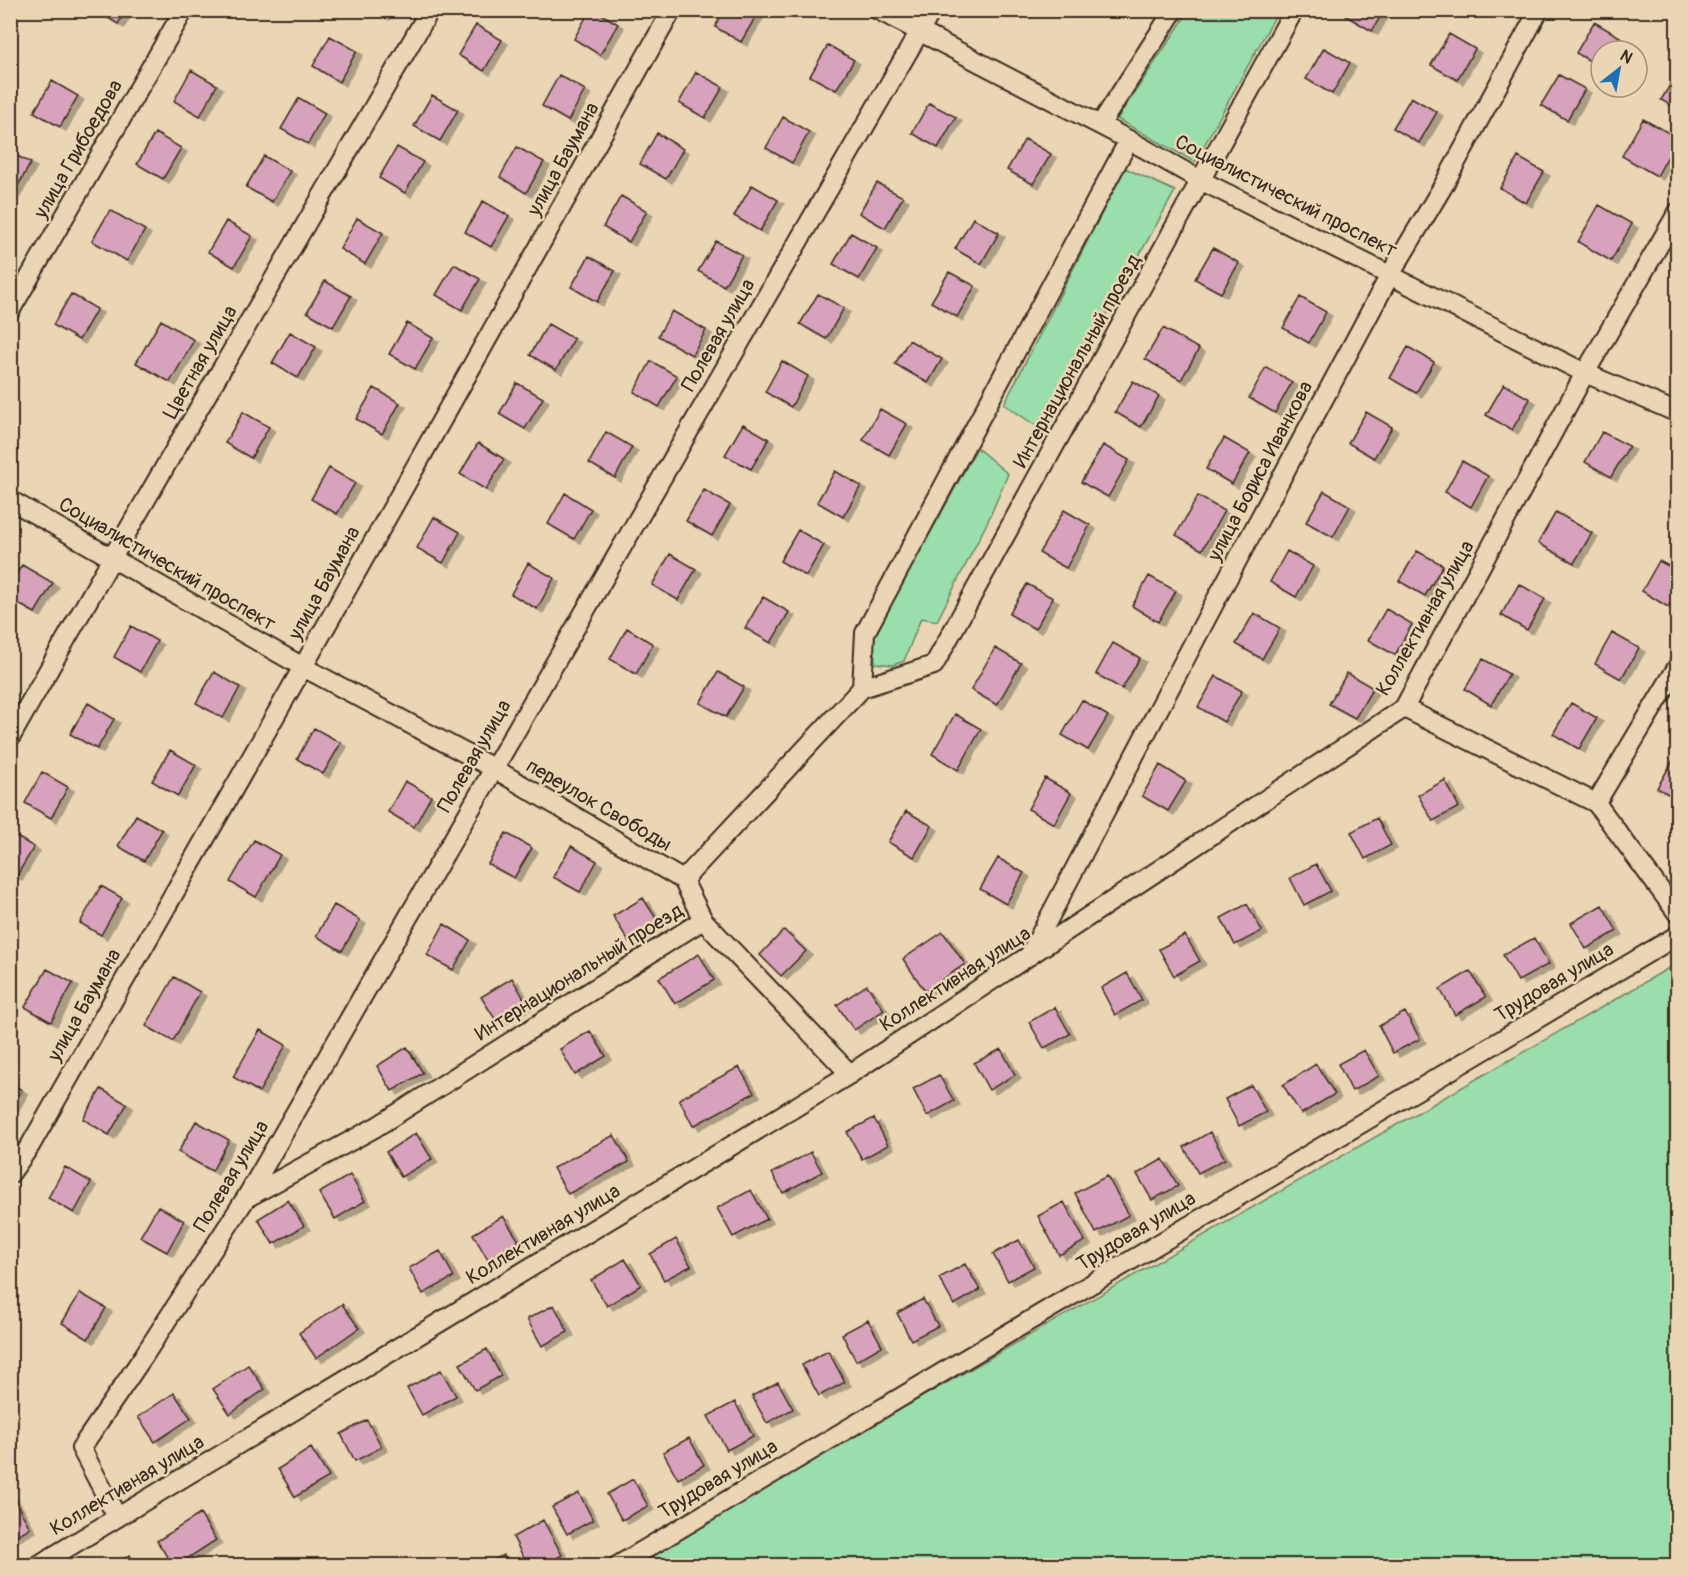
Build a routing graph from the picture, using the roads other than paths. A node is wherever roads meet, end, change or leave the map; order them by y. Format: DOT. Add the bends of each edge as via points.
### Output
graph roads {
  1 [pos="184,10"];
  2 [pos="430,10"];
  3 [pos="672,10"];
  4 [pos="878,10"];
  5 [pos="932,10"];
  6 [pos="1174,10"];
  7 [pos="1294,10"];
  8 [pos="1539,10"];
  9 [pos="920,32"];
  10 [pos="1100,126"];
  11 [pos="1129,140"];
  12 [pos="1202,181"];
  13 [pos="1677,212"];
  14 [pos="1390,275"];
  15 [pos="10,311"];
  16 [pos="1585,373"];
  17 [pos="1677,412"];
  18 [pos="10,500"];
  19 [pos="112,558"];
  20 [pos="1677,666"];
  21 [pos="303,668"];
  22 [pos="862,688"];
  23 [pos="1404,708"];
  24 [pos="10,738"];
  25 [pos="493,768"];
  26 [pos="1596,802"];
  27 [pos="683,880"];
  28 [pos="1677,914"];
  29 [pos="703,920"];
  30 [pos="1677,935"];
  31 [pos="1029,958"];
  32 [pos="850,1074"];
  33 [pos="10,1174"];
  34 [pos="246,1198"];
  35 [pos="117,1517"];
  36 [pos="37,1566"];
  37 [pos="617,1566"];
  1 -- 15 [label="street, улица Грибоедова"];
  2 -- 19 [label="street, Цветная улица"];
  3 -- 21 [label="street, улица Баумана"];
  4 -- 9 [label="street, Социалистический проспект"];
  5 -- 9 [label="street, Полевая улица"];
  6 -- 10 [label="street"];
  7 -- 12 [label="street, Интернациональный проезд"];
  8 -- 14 [label="street, улица Бориса Иванкова"];
  9 -- 10 [label="street, Социалистический проспект"];
  9 -- 25 [label="street, Полевая улица"];
  10 -- 11 [label="street, Социалистический проспект"];
  11 -- 12 [label="street, Социалистический проспект"];
  11 -- 22 [label="street" via="865,633"];
  12 -- 14 [label="street, Социалистический проспект"];
  12 -- 22 [label="street, Интернациональный проезд" via="934,664"];
  13 -- 16 [label="street, Коллективная улица"];
  14 -- 16 [label="street, Социалистический проспект"];
  14 -- 31 [label="street, улица Бориса Иванкова"];
  16 -- 17 [label="street, Социалистический проспект"];
  16 -- 23 [label="street, Коллективная улица"];
  18 -- 19 [label="street, Социалистический проспект"];
  19 -- 21 [label="street, Социалистический проспект"];
  19 -- 24 [label="street, Цветная улица"];
  20 -- 26 [label="street"];
  21 -- 25 [label="street, Социалистический проспект"];
  21 -- 33 [label="street, улица Баумана"];
  22 -- 27 [label="street, Интернациональный проезд"];
  23 -- 26 [label="street"];
  23 -- 31 [label="street, Коллективная улица"];
  25 -- 27 [label="street, переулок Свободы"];
  25 -- 34 [label="street, Полевая улица"];
  26 -- 28 [label="street"];
  27 -- 29 [label="street, Интернациональный проезд"];
  29 -- 32 [label="street"];
  29 -- 34 [label="street, Интернациональный проезд" via="376,1127"];
  30 -- 37 [label="street, Трудовая улица"];
  31 -- 32 [label="street, Коллективная улица"];
  32 -- 35 [label="street, Коллективная улица"];
  34 -- 35 [label="street, Полевая улица" via="81,1448"];
  35 -- 36 [label="street, Коллективная улица"];
}
